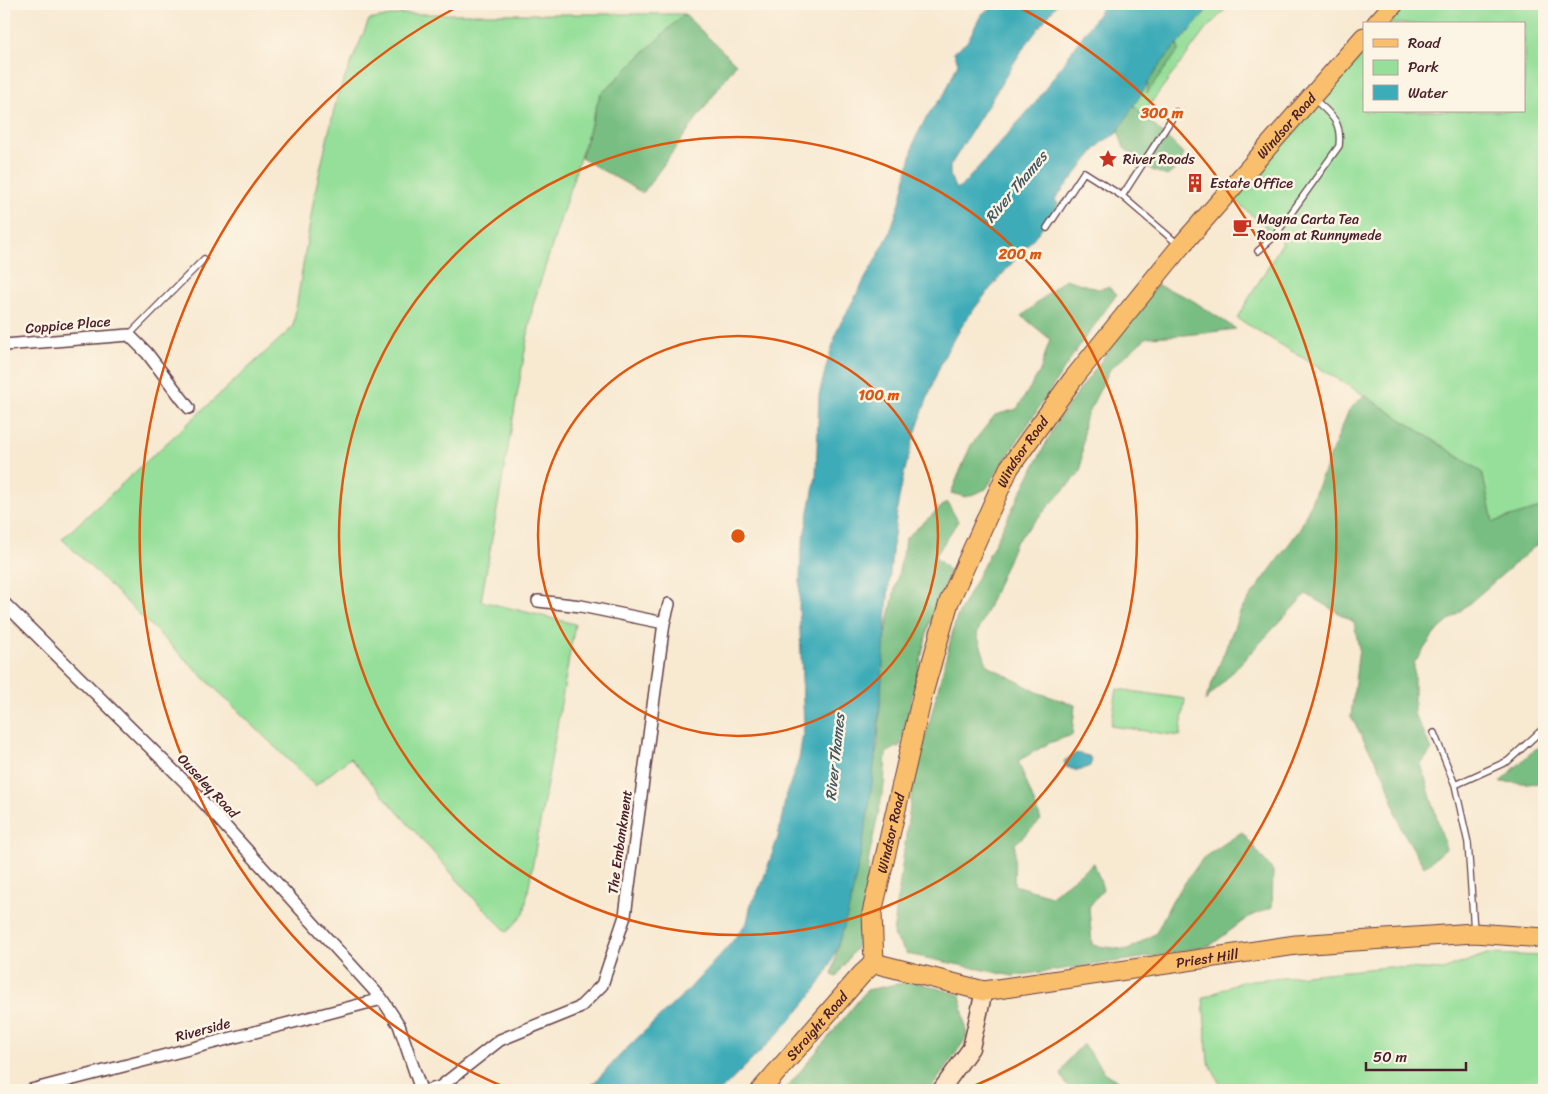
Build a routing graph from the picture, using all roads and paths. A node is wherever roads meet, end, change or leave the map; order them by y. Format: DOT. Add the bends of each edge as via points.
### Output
graph roads {
  1 [pos="1394,4"];
  2 [pos="1378,22"];
  3 [pos="1363,38"];
  4 [pos="1312,97"];
  5 [pos="1176,112"];
  6 [pos="1122,196"];
  7 [pos="1047,228"];
  8 [pos="1180,247"];
  9 [pos="1258,251"];
  10 [pos="204,259"];
  11 [pos="129,335"];
  12 [pos="4,345"];
  13 [pos="189,408"];
  14 [pos="538,601"];
  15 [pos="4,603"];
  16 [pos="669,604"];
  17 [pos="664,623"];
  18 [pos="1544,664"];
  19 [pos="1544,670"];
  20 [pos="1544,728"];
  21 [pos="1434,733"];
  22 [pos="1455,785"];
  23 [pos="1474,933"];
  24 [pos="1544,938"];
  25 [pos="874,964"];
  26 [pos="984,992"];
  27 [pos="382,999"];
  28 [pos="31,1090"];
  29 [pos="421,1090"];
  30 [pos="428,1090"];
  31 [pos="760,1090"];
  32 [pos="941,1090"];
  1 -- 2 [label="main road"];
  3 -- 4 [label="main road, Windsor Road"];
  4 -- 8 [label="main road, Windsor Road"];
  4 -- 9 [label="lane" via="1334,117 1341,131 1339,146 1274,237"];
  5 -- 6 [label="lane"];
  6 -- 7 [label="lane" via="1084,172"];
  6 -- 8 [label="lane"];
  8 -- 25 [label="main road, Windsor Road" via="1073,379 1009,468 949,602 899,790 872,913"];
  10 -- 11 [label="lane"];
  11 -- 12 [label="street, Coppice Place"];
  11 -- 13 [label="street, Coppice Place"];
  14 -- 17 [label="street"];
  15 -- 27 [label="street, Ouseley Road" via="186,783"];
  16 -- 17 [label="street, The Embankment"];
  17 -- 30 [label="street, The Embankment" via="625,916 602,985 579,1008 500,1040 440,1087"];
  18 -- 19 [label="lane"];
  20 -- 22 [label="lane" via="1508,761"];
  21 -- 22 [label="lane"];
  22 -- 23 [label="lane" via="1468,843"];
  23 -- 24 [label="main road, Priest Hill"];
  23 -- 26 [label="main road, Priest Hill" via="1296,945"];
  25 -- 26 [label="main road, Priest Hill"];
  25 -- 31 [label="main road, Straight Road"];
  26 -- 32 [label="main road" via="971,1048"];
  27 -- 28 [label="street, Riverside"];
  27 -- 29 [label="street" via="399,1025"];
}
